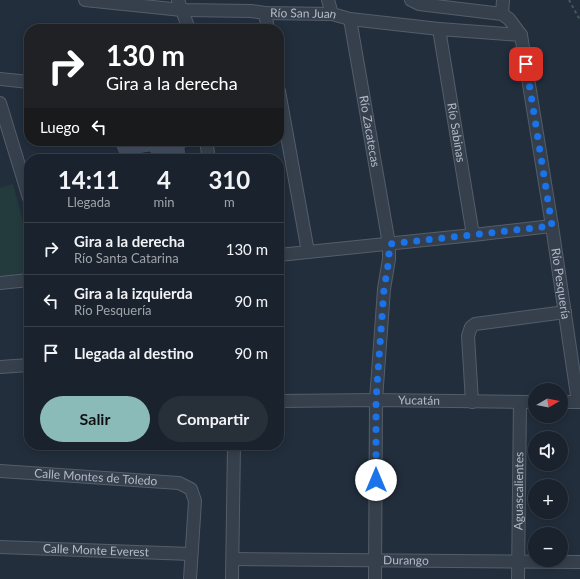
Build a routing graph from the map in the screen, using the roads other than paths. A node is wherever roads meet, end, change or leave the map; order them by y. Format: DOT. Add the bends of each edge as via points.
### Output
graph roads {
  1 [pos="91,0"];
  2 [pos="328,0"];
  3 [pos="411,0"];
  4 [pos="503,0"];
  5 [pos="180,5"];
  6 [pos="250,6"];
  7 [pos="265,13"];
  8 [pos="332,14"];
  9 [pos="502,14"];
  10 [pos="350,19"];
  11 [pos="186,24"];
  12 [pos="267,24"];
  13 [pos="439,29"];
  14 [pos="518,30"];
  15 [pos="0,80"];
  16 [pos="24,82"];
  17 [pos="0,103"];
  18 [pos="284,119"];
  19 [pos="24,182"];
  20 [pos="552,226"];
  21 [pos="473,236"];
  22 [pos="389,244"];
  23 [pos="308,252"];
  24 [pos="284,254"];
  25 [pos="24,281"];
  26 [pos="0,283"];
  27 [pos="565,312"];
  28 [pos="24,365"];
  29 [pos="0,367"];
  30 [pos="376,400"];
  31 [pos="284,401"];
  32 [pos="472,402"];
  33 [pos="520,402"];
  34 [pos="528,402"];
  35 [pos="568,402"];
  36 [pos="579,402"];
  37 [pos="234,450"];
  38 [pos="0,471"];
  39 [pos="0,547"];
  40 [pos="191,554"];
  41 [pos="232,559"];
  42 [pos="375,560"];
  43 [pos="518,562"];
  44 [pos="580,562"];
  45 [pos="190,579"];
  46 [pos="232,579"];
  47 [pos="375,579"];
  48 [pos="518,579"];
  1 -- 5 [label="street, Río San Juan"];
  2 -- 8 [label="street"];
  3 -- 9 [label="street" via="419,4"];
  4 -- 9 [label="street"];
  5 -- 6 [label="street, Río San Juan"];
  5 -- 11 [label="street"];
  6 -- 7 [label="street, Río San Juan"];
  7 -- 8 [label="street, Río San Juan"];
  7 -- 12 [label="street"];
  8 -- 10 [label="street, Río San Juan"];
  9 -- 14 [label="street"];
  10 -- 13 [label="street, Río San Juan"];
  10 -- 22 [label="street, Río Zacatecas"];
  13 -- 14 [label="street, Río San Juan"];
  13 -- 21 [label="street, Río Sabinas"];
  14 -- 20 [label="street, Río Pesquería"];
  15 -- 16 [label="street"];
  17 -- 19 [label="street"];
  18 -- 23 [label="street"];
  20 -- 21 [label="street"];
  20 -- 27 [label="street, Río Pesquería"];
  21 -- 22 [label="street"];
  22 -- 23 [label="street"];
  22 -- 30 [label="street, Río Zacatecas"];
  23 -- 24 [label="street"];
  25 -- 26 [label="street"];
  27 -- 32 [label="street" via="475,324 471,327 468,336"];
  27 -- 36 [label="street, Río Pesquería"];
  28 -- 29 [label="street"];
  30 -- 31 [label="street, Yucatán"];
  30 -- 32 [label="street, Yucatán"];
  30 -- 42 [label="street, Río Zacatecas"];
  32 -- 33 [label="street, Yucatán"];
  33 -- 34 [label="street, Yucatán"];
  33 -- 43 [label="street, Aguascalientes"];
  35 -- 36 [label="street"];
  37 -- 41 [label="street"];
  38 -- 40 [label="street, Calle Montes de Toledo" via="178,482 191,489 195,501"];
  39 -- 40 [label="street, Calle Monte Everest"];
  40 -- 45 [label="street"];
  41 -- 42 [label="street, Durango"];
  41 -- 46 [label="street"];
  42 -- 43 [label="street, Durango"];
  42 -- 47 [label="street, Río Zacatecas"];
  43 -- 44 [label="street, Durango"];
  43 -- 48 [label="street, Aguascalientes"];
}
